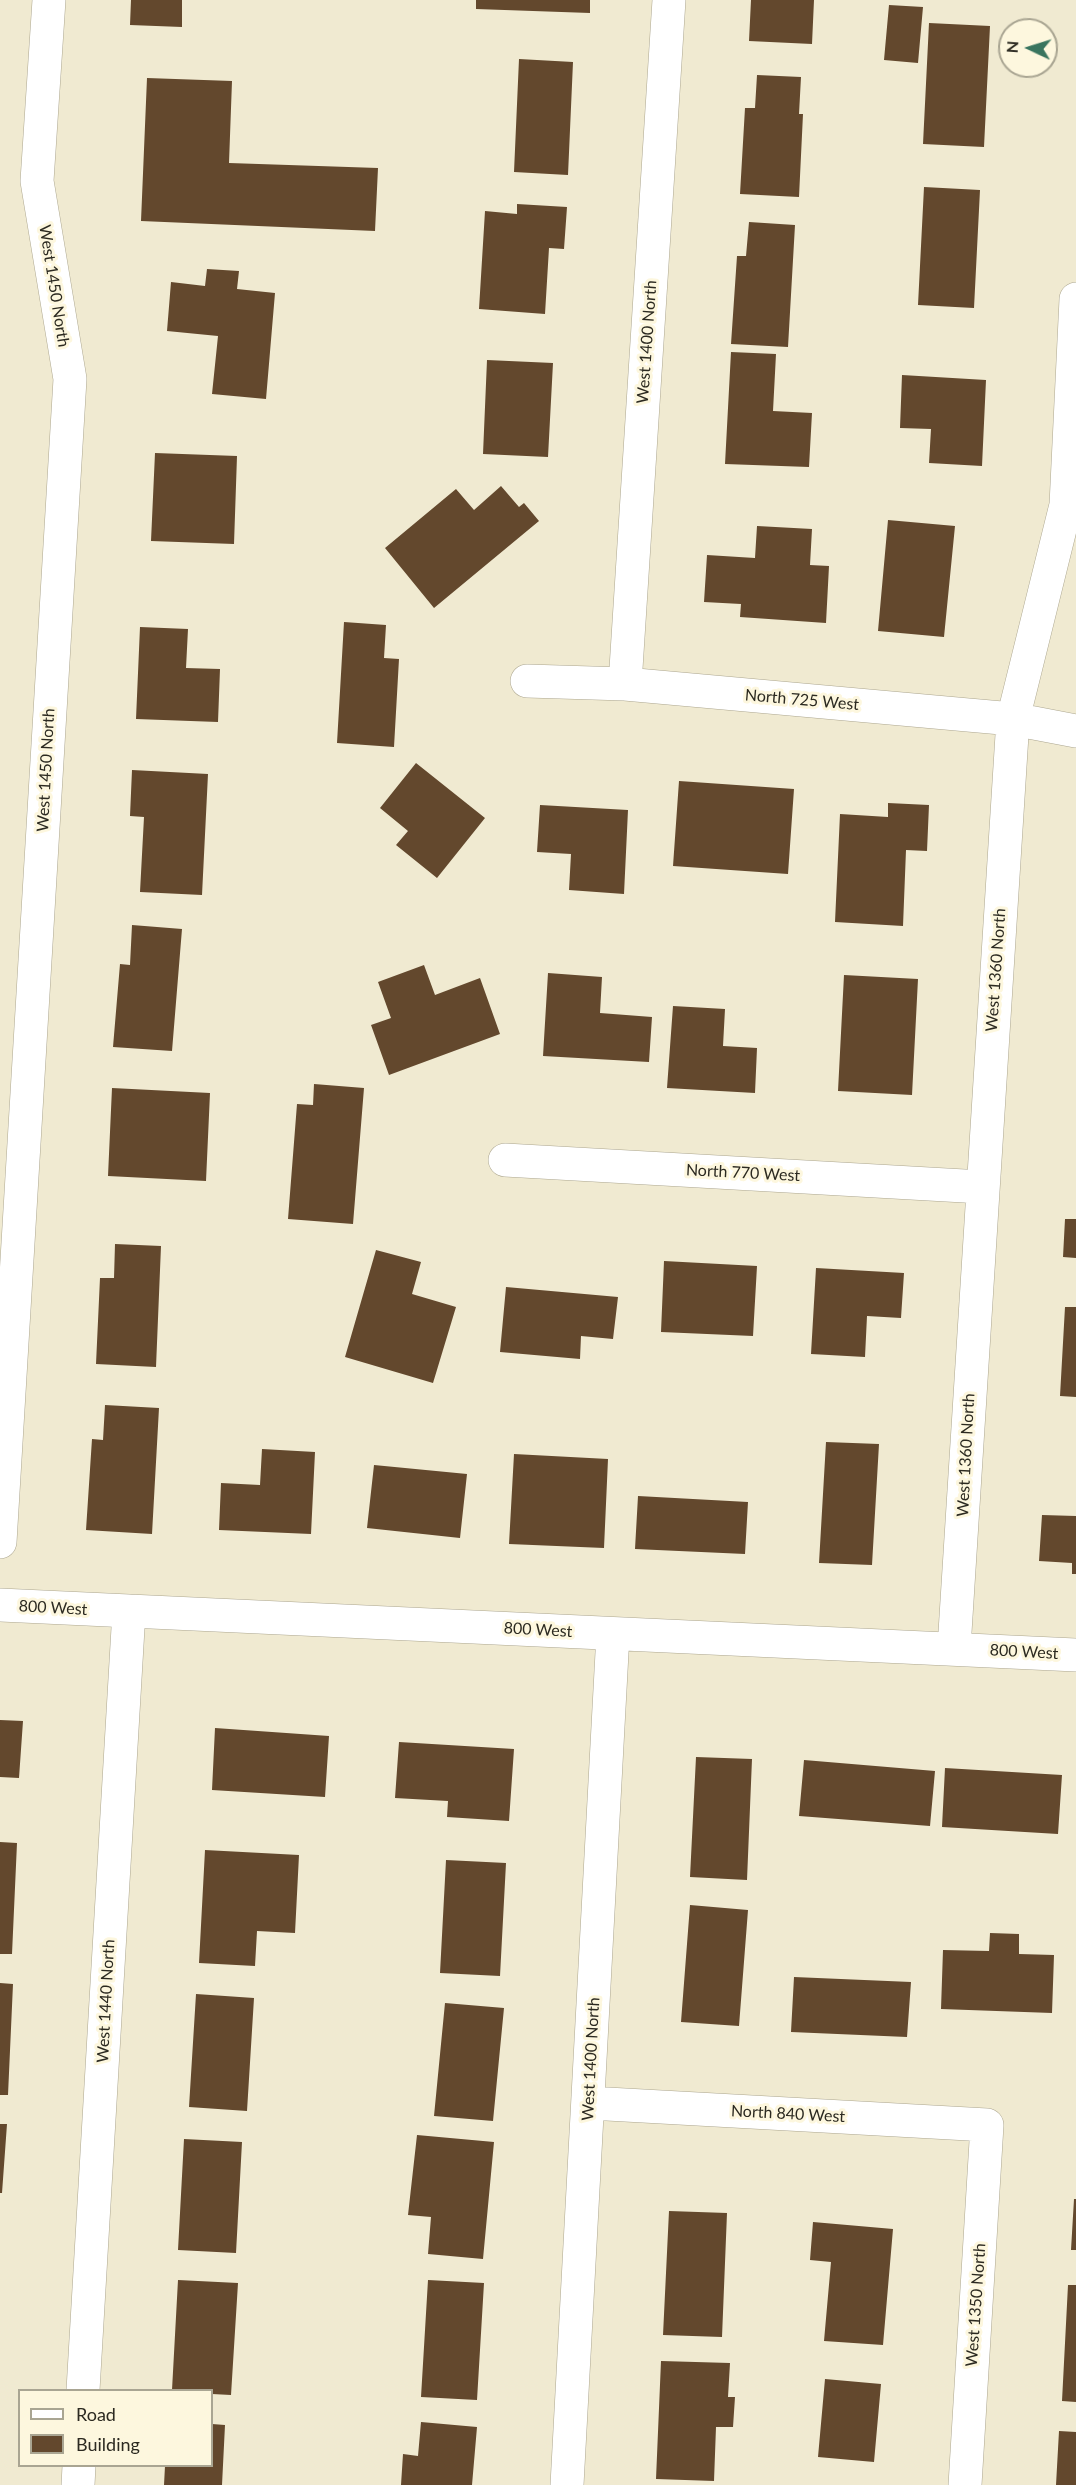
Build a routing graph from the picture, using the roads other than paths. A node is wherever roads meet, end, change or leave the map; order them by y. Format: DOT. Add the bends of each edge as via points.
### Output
graph roads {
  1 [pos="49,0"];
  2 [pos="669,0"];
  3 [pos="1076,299"];
  4 [pos="527,681"];
  5 [pos="625,684"];
  6 [pos="1013,719"];
  7 [pos="1076,731"];
  8 [pos="505,1160"];
  9 [pos="982,1186"];
  10 [pos="0,1542"];
  11 [pos="0,1605"];
  12 [pos="129,1611"];
  13 [pos="613,1634"];
  14 [pos="954,1648"];
  15 [pos="1076,1655"];
  16 [pos="589,2103"];
  17 [pos="987,2125"];
  18 [pos="83,2389"];
  19 [pos="79,2467"];
  20 [pos="78,2485"];
  21 [pos="567,2485"];
  22 [pos="965,2485"];
  1 -- 10 [label="street, West 1450 North" via="37,181 70,379"];
  2 -- 5 [label="street, West 1400 North"];
  3 -- 6 [label="street, West 1360 North" via="1066,505"];
  4 -- 5 [label="street, North 725 West"];
  5 -- 6 [label="street, North 725 West"];
  6 -- 7 [label="street, North 725 West"];
  6 -- 9 [label="street, West 1360 North"];
  8 -- 9 [label="street, North 770 West"];
  9 -- 14 [label="street, West 1360 North"];
  11 -- 12 [label="street, 800 West"];
  12 -- 13 [label="street, 800 West"];
  12 -- 18 [label="street, West 1440 North"];
  13 -- 14 [label="street, 800 West"];
  13 -- 16 [label="street, West 1400 North"];
  14 -- 15 [label="street, 800 West"];
  16 -- 17 [label="street, North 840 West"];
  16 -- 21 [label="street, West 1400 North"];
  17 -- 22 [label="street, West 1350 North"];
  19 -- 20 [label="street"];
}
